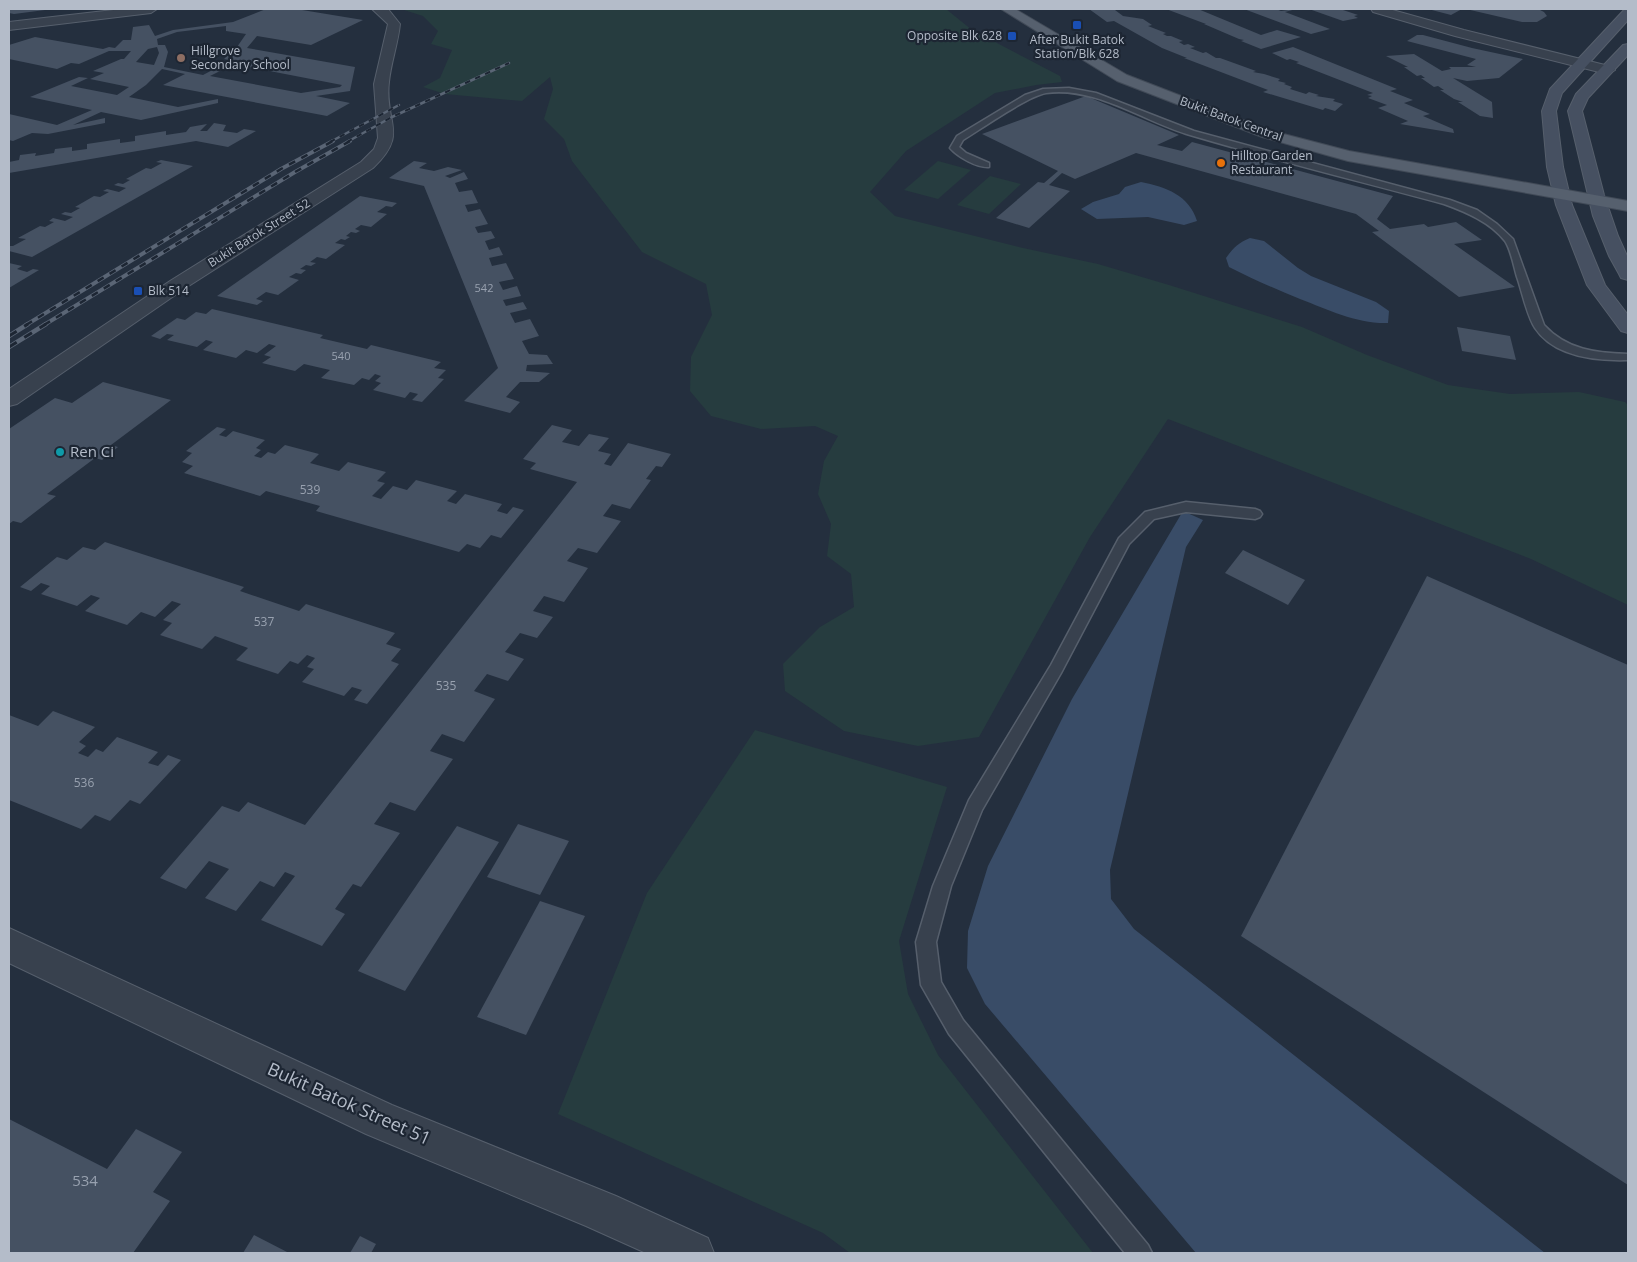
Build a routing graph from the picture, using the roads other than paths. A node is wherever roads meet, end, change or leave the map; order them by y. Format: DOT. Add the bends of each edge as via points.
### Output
graph roads {
  1 [pos="124,9"];
  2 [pos="151,9"];
  3 [pos="362,9"];
  4 [pos="378,9"];
  5 [pos="1007,9"];
  6 [pos="1030,9"];
  7 [pos="1378,9"];
  8 [pos="1392,9"];
  9 [pos="1628,13"];
  10 [pos="9,25"];
  11 [pos="1628,48"];
  12 [pos="1585,60"];
  13 [pos="1611,67"];
  14 [pos="369,114"];
  15 [pos="370,138"];
  16 [pos="986,165"];
  17 [pos="1560,187"];
  18 [pos="1628,190"];
  19 [pos="1596,193"];
  20 [pos="1628,206"];
  21 [pos="1628,274"];
  22 [pos="1628,327"];
  23 [pos="1628,357"];
  24 [pos="9,387"];
  25 [pos="9,399"];
  26 [pos="1255,514"];
  27 [pos="9,945"];
  28 [pos="693,1253"];
  29 [pos="1140,1253"];
  1 -- 10 [label="street"];
  2 -- 10 [label="street"];
  3 -- 14 [label="street" via="382,25 367,94"];
  4 -- 25 [label="street, Bukit Batok Street 52" via="394,24 384,59 381,92 385,142 381,152 367,165 177,285"];
  5 -- 17 [label="main road, Bukit Batok Central" via="1122,78 1267,134 1348,156"];
  6 -- 17 [label="main road, Bukit Batok Central" via="1139,72 1238,111 1342,140"];
  7 -- 12 [label="street" via="1460,33"];
  8 -- 12 [label="street"];
  9 -- 12 [label="main road"];
  11 -- 13 [label="main road"];
  12 -- 13 [label="street"];
  12 -- 17 [label="main road" via="1551,99 1549,111"];
  13 -- 19 [label="main road" via="1581,97 1575,111"];
  15 -- 24 [label="street, Bukit Batok Street 52" via="366,152 355,163 166,282"];
  16 -- 23 [label="lane" via="963,156 954,148 960,138 1043,91 1069,90 1093,96 1191,133 1474,212 1510,241 1539,326 1548,336 1571,349 1604,358"];
  17 -- 19 [label="main road, Bukit Batok Central"];
  17 -- 22 [label="main road" via="1596,285"];
  18 -- 19 [label="main road"];
  19 -- 20 [label="main road"];
  19 -- 21 [label="main road" via="1607,233"];
  26 -- 29 [label="lane" via="1186,506 1150,514 1124,541 1056,669 975,806 942,886 926,942 931,985 956,1027"];
  27 -- 28 [label="street, Bukit Batok Street 51" via="380,1120 601,1210"];
}
